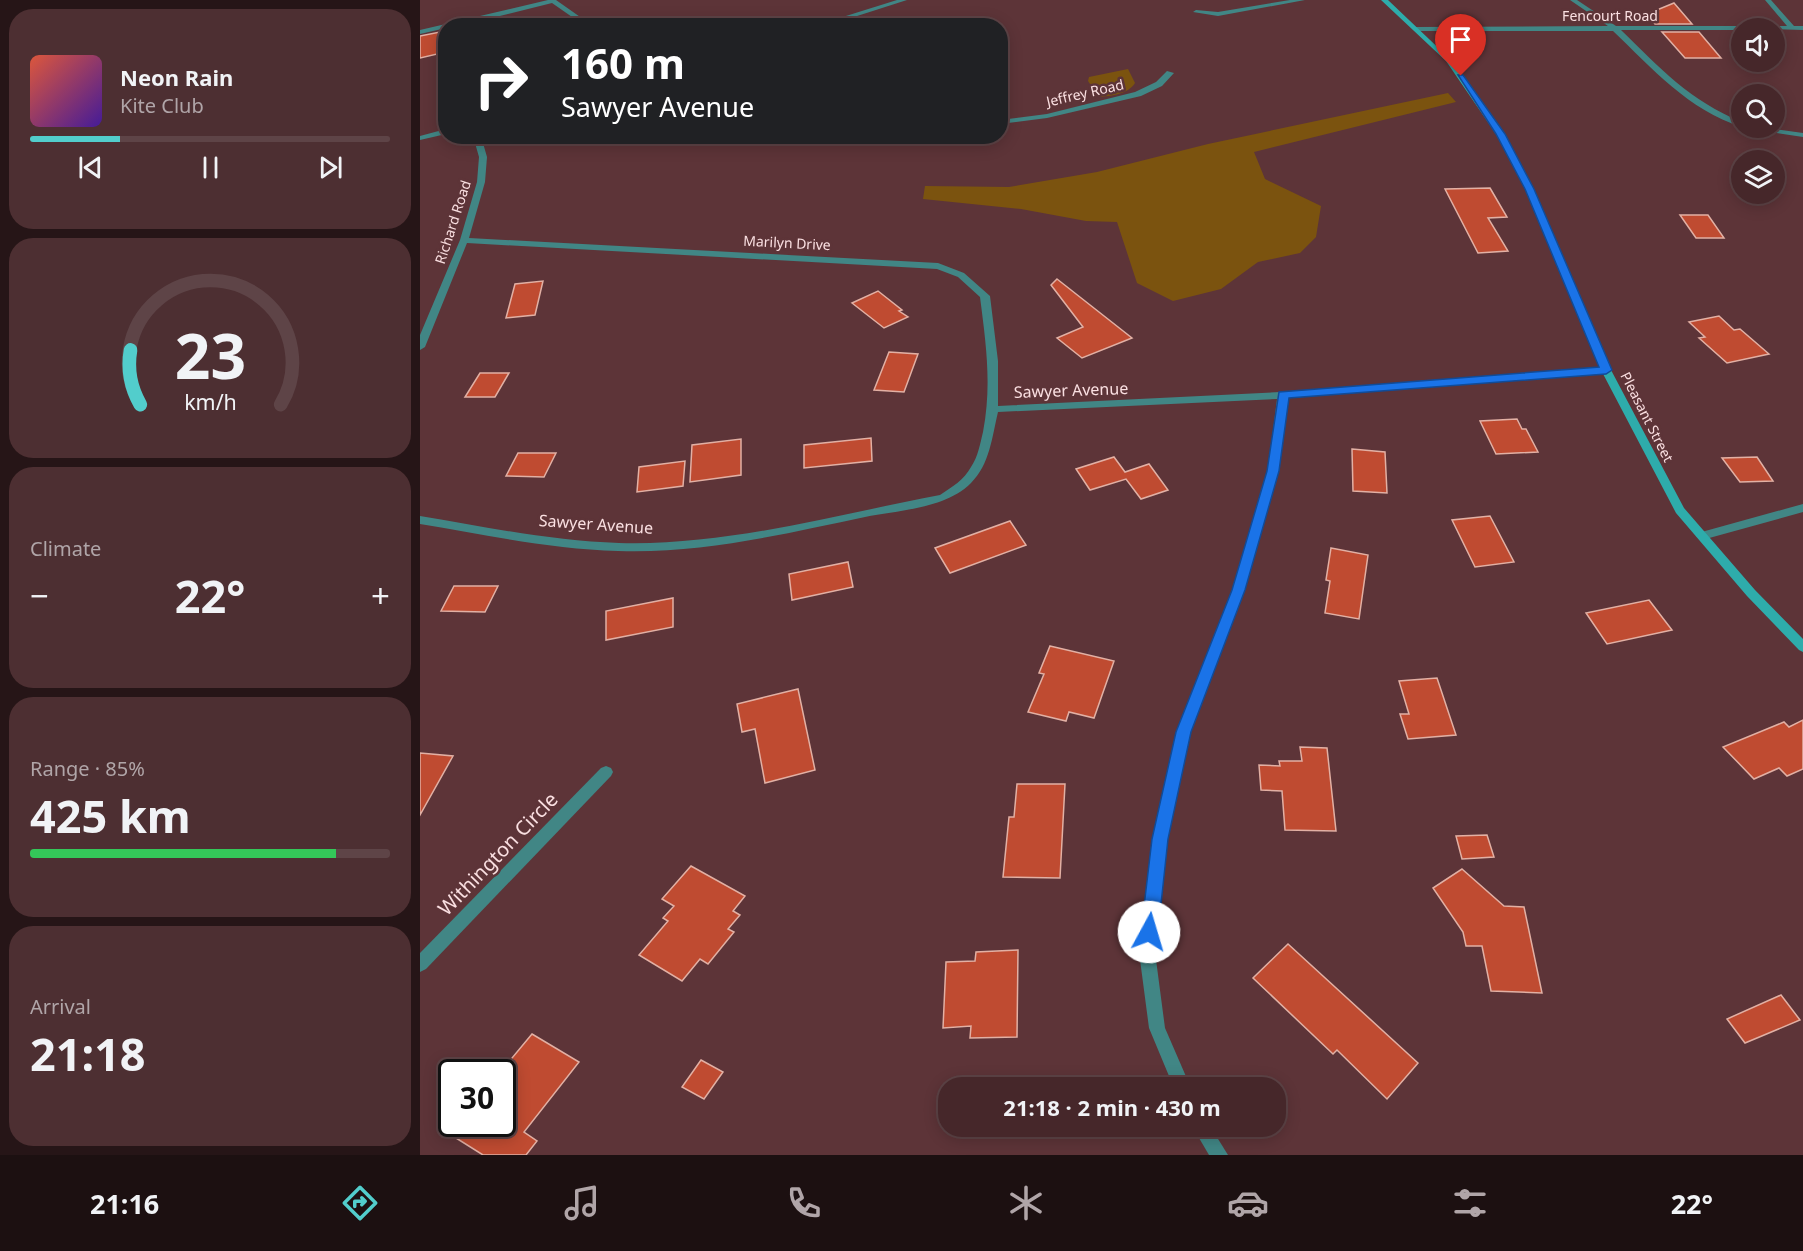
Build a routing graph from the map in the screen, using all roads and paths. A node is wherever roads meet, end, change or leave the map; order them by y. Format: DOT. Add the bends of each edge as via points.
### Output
graph roads {
  1 [pos="552,0"];
  2 [pos="904,0"];
  3 [pos="1302,0"];
  4 [pos="1384,0"];
  5 [pos="1573,0"];
  6 [pos="1768,0"];
  7 [pos="1196,12"];
  8 [pos="479,18"];
  9 [pos="578,18"];
  10 [pos="844,18"];
  11 [pos="438,28"];
  12 [pos="1416,28"];
  13 [pos="1614,28"];
  14 [pos="1792,28"];
  15 [pos="1803,28"];
  16 [pos="420,33"];
  17 [pos="1170,73"];
  18 [pos="1731,120"];
  19 [pos="1008,121"];
  20 [pos="1785,132"];
  21 [pos="438,133"];
  22 [pos="1803,135"];
  23 [pos="420,138"];
  24 [pos="479,144"];
  25 [pos="464,240"];
  26 [pos="420,347"];
  27 [pos="1606,370"];
  28 [pos="1283,395"];
  29 [pos="993,409"];
  30 [pos="1803,508"];
  31 [pos="420,520"];
  32 [pos="1702,536"];
  33 [pos="1803,647"];
  34 [pos="606,772"];
  35 [pos="420,964"];
  36 [pos="1178,1077"];
  37 [pos="1207,1137"];
  38 [pos="1218,1155"];
  1 -- 8 [label="street"];
  1 -- 9 [label="street"];
  2 -- 10 [label="street"];
  3 -- 7 [label="street" via="1218,14"];
  4 -- 12 [label="main road, Pleasant Street"];
  5 -- 13 [label="street"];
  6 -- 14 [label="street"];
  11 -- 16 [label="street"];
  12 -- 13 [label="street, Fencourt Road"];
  12 -- 27 [label="main road, Pleasant Street" via="1448,60 1510,152 1530,189"];
  13 -- 14 [label="street, Fencourt Road"];
  13 -- 18 [label="street" via="1671,86"];
  14 -- 15 [label="street, Fencourt Road"];
  17 -- 19 [label="street, Jeffrey Road" via="1159,84 1138,94 1047,116"];
  20 -- 22 [label="street"];
  21 -- 23 [label="street"];
  24 -- 25 [label="street, Richard Road" via="483,157 481,182"];
  25 -- 26 [label="street, Richard Road"];
  25 -- 29 [label="street, Marilyn Drive" via="938,266 961,274 986,296"];
  27 -- 28 [label="street, Sawyer Avenue"];
  27 -- 32 [label="main road, Pleasant Street" via="1680,510"];
  28 -- 29 [label="street, Sawyer Avenue"];
  28 -- 36 [label="street" via="1273,471 1238,590 1183,732 1160,839 1147,952 1157,1028"];
  29 -- 31 [label="street, Sawyer Avenue" via="978,470 965,485 943,498 734,538 645,547 575,542"];
  30 -- 32 [label="street"];
  32 -- 33 [label="main road, Pleasant Street"];
  34 -- 35 [label="street, Withington Circle"];
  37 -- 38 [label="street"];
}
